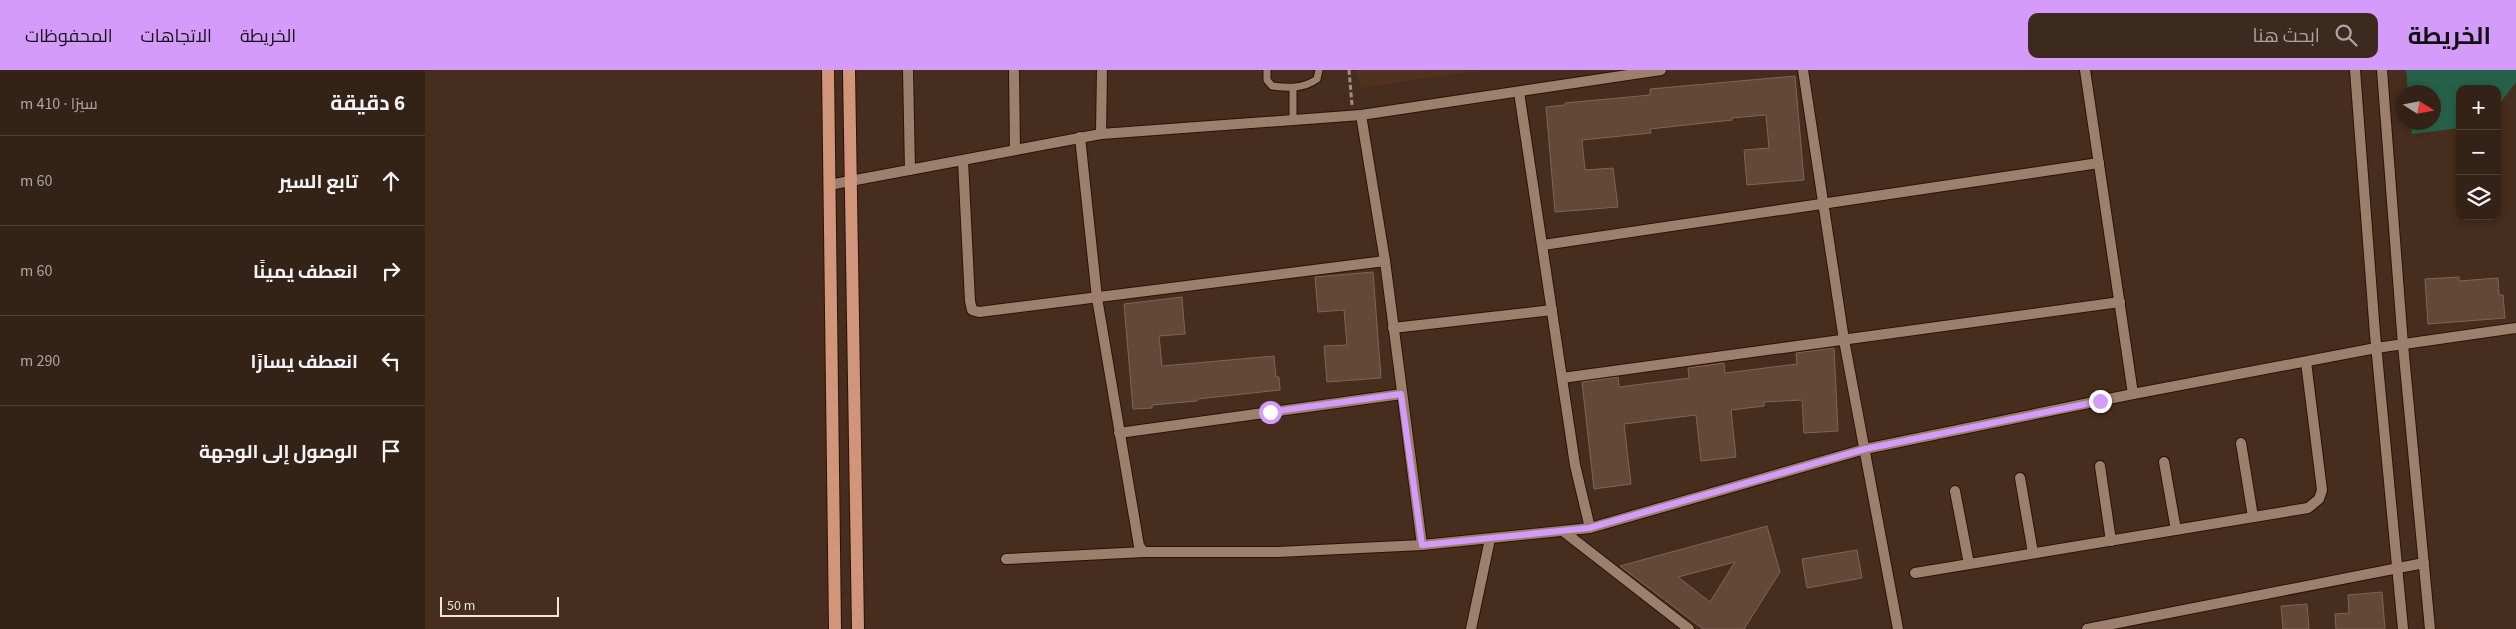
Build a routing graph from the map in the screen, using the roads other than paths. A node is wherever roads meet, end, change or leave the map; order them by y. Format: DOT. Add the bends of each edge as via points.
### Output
graph roads {
  1 [pos="828,70"];
  2 [pos="849,70"];
  3 [pos="908,70"];
  4 [pos="1015,70"];
  5 [pos="1102,70"];
  6 [pos="1267,70"];
  7 [pos="1319,70"];
  8 [pos="1661,70"];
  9 [pos="1803,70"];
  10 [pos="2085,70"];
  11 [pos="2355,70"];
  12 [pos="2382,70"];
  13 [pos="1293,88"];
  14 [pos="1519,92"];
  15 [pos="1357,115"];
  16 [pos="1293,120"];
  17 [pos="1101,134"];
  18 [pos="1080,137"];
  19 [pos="1015,149"];
  20 [pos="963,161"];
  21 [pos="2099,163"];
  22 [pos="910,170"];
  23 [pos="849,183"];
  24 [pos="829,185"];
  25 [pos="1824,203"];
  26 [pos="1543,245"];
  27 [pos="1385,261"];
  28 [pos="1097,298"];
  29 [pos="2120,302"];
  30 [pos="1552,310"];
  31 [pos="1393,328"];
  32 [pos="2516,328"];
  33 [pos="1844,340"];
  34 [pos="2403,345"];
  35 [pos="2376,348"];
  36 [pos="2306,362"];
  37 [pos="1562,378"];
  38 [pos="1401,394"];
  39 [pos="2133,394"];
  40 [pos="1119,434"];
  41 [pos="2241,443"];
  42 [pos="1865,449"];
  43 [pos="2164,462"];
  44 [pos="2100,466"];
  45 [pos="2019,478"];
  46 [pos="1955,491"];
  47 [pos="2253,517"];
  48 [pos="1589,528"];
  49 [pos="2176,530"];
  50 [pos="1563,531"];
  51 [pos="1489,539"];
  52 [pos="2111,540"];
  53 [pos="1422,545"];
  54 [pos="1143,552"];
  55 [pos="2033,553"];
  56 [pos="1006,559"];
  57 [pos="2424,563"];
  58 [pos="1969,564"];
  59 [pos="2396,568"];
  60 [pos="1915,573"];
  61 [pos="835,629"];
  62 [pos="858,629"];
  63 [pos="1471,629"];
  64 [pos="1689,629"];
  65 [pos="1898,629"];
  66 [pos="2087,629"];
  67 [pos="2403,629"];
  68 [pos="2431,629"];
  1 -- 24 [label="main road"];
  2 -- 23 [label="main road"];
  3 -- 22 [label="street"];
  4 -- 19 [label="street"];
  5 -- 17 [label="street"];
  6 -- 13 [label="lane" via="1267,80 1273,86"];
  7 -- 13 [label="lane" via="1313,82"];
  8 -- 14 [label="street"];
  9 -- 25 [label="street"];
  10 -- 21 [label="street"];
  11 -- 35 [label="street"];
  12 -- 34 [label="street"];
  13 -- 16 [label="lane"];
  14 -- 15 [label="street"];
  14 -- 26 [label="street"];
  15 -- 16 [label="street"];
  15 -- 27 [label="street"];
  16 -- 17 [label="street"];
  17 -- 18 [label="street"];
  18 -- 19 [label="street"];
  18 -- 28 [label="street"];
  19 -- 20 [label="street"];
  20 -- 22 [label="street"];
  20 -- 28 [label="street" via="972,310 979,312"];
  21 -- 25 [label="street"];
  21 -- 29 [label="street"];
  22 -- 23 [label="street"];
  23 -- 24 [label="street"];
  23 -- 62 [label="main road"];
  24 -- 61 [label="main road"];
  25 -- 26 [label="street"];
  25 -- 33 [label="street"];
  26 -- 30 [label="street"];
  27 -- 28 [label="street"];
  27 -- 31 [label="street"];
  28 -- 40 [label="street"];
  29 -- 33 [label="street"];
  29 -- 39 [label="street"];
  30 -- 31 [label="street"];
  30 -- 37 [label="street"];
  31 -- 38 [label="street"];
  32 -- 34 [label="street"];
  33 -- 37 [label="street"];
  33 -- 42 [label="street"];
  34 -- 35 [label="street"];
  34 -- 57 [label="street"];
  35 -- 36 [label="street"];
  35 -- 59 [label="street"];
  36 -- 39 [label="street"];
  36 -- 47 [label="street" via="2323,490 2308,508"];
  37 -- 48 [label="street" via="1575,465"];
  38 -- 40 [label="street"];
  38 -- 53 [label="street"];
  39 -- 42 [label="street"];
  40 -- 54 [label="street" via="1139,546"];
  41 -- 47 [label="street"];
  42 -- 48 [label="street"];
  42 -- 65 [label="street"];
  43 -- 49 [label="street"];
  44 -- 52 [label="street"];
  45 -- 55 [label="street"];
  46 -- 58 [label="street"];
  47 -- 49 [label="street"];
  48 -- 50 [label="street"];
  49 -- 52 [label="street"];
  50 -- 51 [label="street"];
  50 -- 64 [label="street"];
  51 -- 53 [label="street"];
  51 -- 63 [label="street"];
  52 -- 55 [label="street"];
  53 -- 54 [label="street" via="1278,552"];
  54 -- 56 [label="street"];
  55 -- 58 [label="street"];
  57 -- 59 [label="street"];
  57 -- 68 [label="street"];
  58 -- 60 [label="street"];
  59 -- 66 [label="street"];
  59 -- 67 [label="street"];
}
